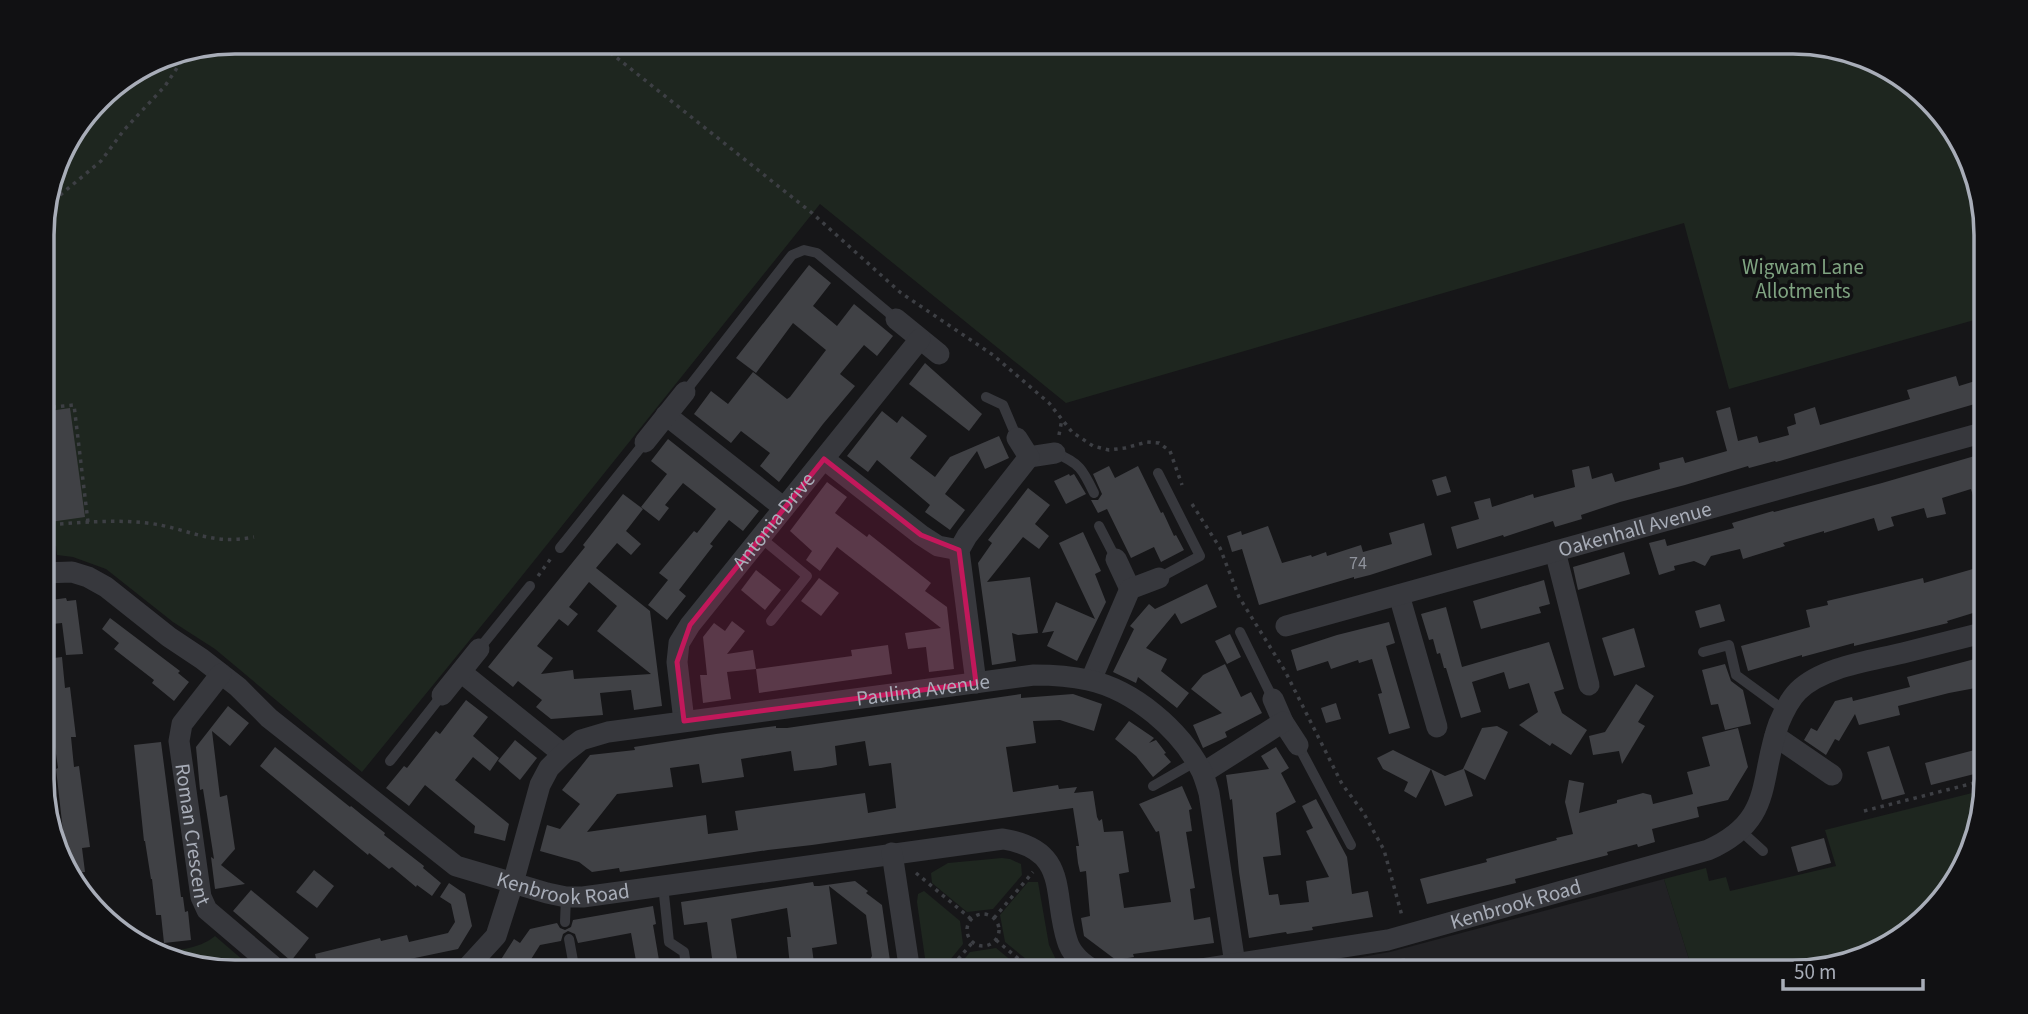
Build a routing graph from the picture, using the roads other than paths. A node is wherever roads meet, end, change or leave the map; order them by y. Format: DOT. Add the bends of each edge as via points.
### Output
graph roads {
  1 [pos="896,319"];
  2 [pos="920,339"];
  3 [pos="939,354"];
  4 [pos="685,392"];
  5 [pos="986,397"];
  6 [pos="666,415"];
  7 [pos="1974,435"];
  8 [pos="1017,438"];
  9 [pos="645,442"];
  10 [pos="1055,453"];
  11 [pos="1029,457"];
  12 [pos="824,459"];
  13 [pos="1158,473"];
  14 [pos="1094,493"];
  15 [pos="784,508"];
  16 [pos="1099,526"];
  17 [pos="760,537"];
  18 [pos="560,548"];
  19 [pos="959,551"];
  20 [pos="1555,551"];
  21 [pos="1116,559"];
  22 [pos="54,572"];
  23 [pos="1159,578"];
  24 [pos="530,586"];
  25 [pos="1130,589"];
  26 [pos="1399,595"];
  27 [pos="771,621"];
  28 [pos="1286,626"];
  29 [pos="1240,632"];
  30 [pos="1974,635"];
  31 [pos="479,649"];
  32 [pos="1703,652"];
  33 [pos="461,672"];
  34 [pos="221,674"];
  35 [pos="1091,680"];
  36 [pos="976,683"];
  37 [pos="1589,685"];
  38 [pos="442,695"];
  39 [pos="1273,699"];
  40 [pos="1784,710"];
  41 [pos="684,721"];
  42 [pos="1283,722"];
  43 [pos="1437,727"];
  44 [pos="1774,736"];
  45 [pos="1298,745"];
  46 [pos="563,754"];
  47 [pos="390,761"];
  48 [pos="1199,767"];
  49 [pos="1832,775"];
  50 [pos="1153,786"];
  51 [pos="1741,831"];
  52 [pos="1351,845"];
  53 [pos="1763,851"];
  54 [pos="892,853"];
  55 [pos="513,883"];
  56 [pos="663,885"];
  57 [pos="566,897"];
  58 [pos="565,922"];
  59 [pos="569,939"];
  60 [pos="1079,959"];
  61 [pos="1241,959"];
  62 [pos="1279,959"];
  63 [pos="266,960"];
  64 [pos="474,960"];
  65 [pos="573,960"];
  66 [pos="685,960"];
  67 [pos="908,960"];
  1 -- 2 [label="street"];
  1 -- 4 [label="lane" via="817,253 804,250 792,255"];
  2 -- 3 [label="street"];
  2 -- 12 [label="street, Antonia Drive"];
  4 -- 6 [label="street"];
  5 -- 8 [label="lane" via="1003,405"];
  6 -- 9 [label="street"];
  6 -- 15 [label="street"];
  7 -- 20 [label="street, Oakenhall Avenue"];
  8 -- 11 [label="street"];
  9 -- 18 [label="lane"];
  10 -- 11 [label="street"];
  10 -- 14 [label="lane" via="1082,469"];
  11 -- 19 [label="street"];
  12 -- 15 [label="street, Antonia Drive"];
  12 -- 19 [label="street" via="921,536"];
  13 -- 23 [label="lane" via="1200,556"];
  15 -- 17 [label="street, Antonia Drive"];
  16 -- 21 [label="lane"];
  17 -- 27 [label="lane" via="807,576"];
  17 -- 41 [label="street, Antonia Drive" via="679,643"];
  19 -- 36 [label="street"];
  20 -- 26 [label="street, Oakenhall Avenue"];
  20 -- 37 [label="street"];
  21 -- 25 [label="street"];
  22 -- 34 [label="street, Kenbrook Road" via="72,572 106,587"];
  23 -- 25 [label="street"];
  24 -- 31 [label="lane"];
  25 -- 35 [label="street"];
  26 -- 28 [label="street, Oakenhall Avenue"];
  26 -- 43 [label="street"];
  29 -- 39 [label="lane"];
  30 -- 40 [label="street, Kenbrook Road" via="1817,677 1798,691"];
  31 -- 33 [label="street"];
  32 -- 40 [label="lane" via="1729,645 1736,675"];
  33 -- 38 [label="street"];
  33 -- 46 [label="street"];
  34 -- 55 [label="street, Kenbrook Road" via="269,718 456,866"];
  34 -- 63 [label="street, Roman Crescent" via="182,724 179,741 201,897 207,910"];
  35 -- 36 [label="street, Paulina Avenue" via="1034,675"];
  35 -- 48 [label="street, Paulina Avenue" via="1147,708 1169,726"];
  36 -- 41 [label="street, Paulina Avenue"];
  38 -- 47 [label="lane"];
  39 -- 42 [label="street"];
  40 -- 44 [label="street, Kenbrook Road"];
  41 -- 46 [label="street, Paulina Avenue" via="608,732 581,740"];
  42 -- 45 [label="street"];
  42 -- 48 [label="street"];
  44 -- 49 [label="street"];
  44 -- 51 [label="street, Kenbrook Road" via="1762,798"];
  45 -- 52 [label="lane"];
  46 -- 55 [label="street, Paulina Avenue" via="540,785"];
  48 -- 50 [label="lane"];
  48 -- 61 [label="street, Paulina Avenue"];
  51 -- 53 [label="lane"];
  51 -- 62 [label="street, Kenbrook Road" via="1708,850 1407,941 1388,940"];
  54 -- 56 [label="street, Kenbrook Road"];
  54 -- 60 [label="street, Kenbrook Road" via="1003,839 1020,841 1051,866 1068,943"];
  54 -- 67 [label="street"];
  55 -- 57 [label="street, Kenbrook Road"];
  55 -- 64 [label="street, Paulina Avenue" via="496,936"];
  56 -- 57 [label="street, Kenbrook Road"];
  56 -- 66 [label="lane" via="669,942 684,952"];
  57 -- 58 [label="lane"];
  59 -- 65 [label="lane"];
}
